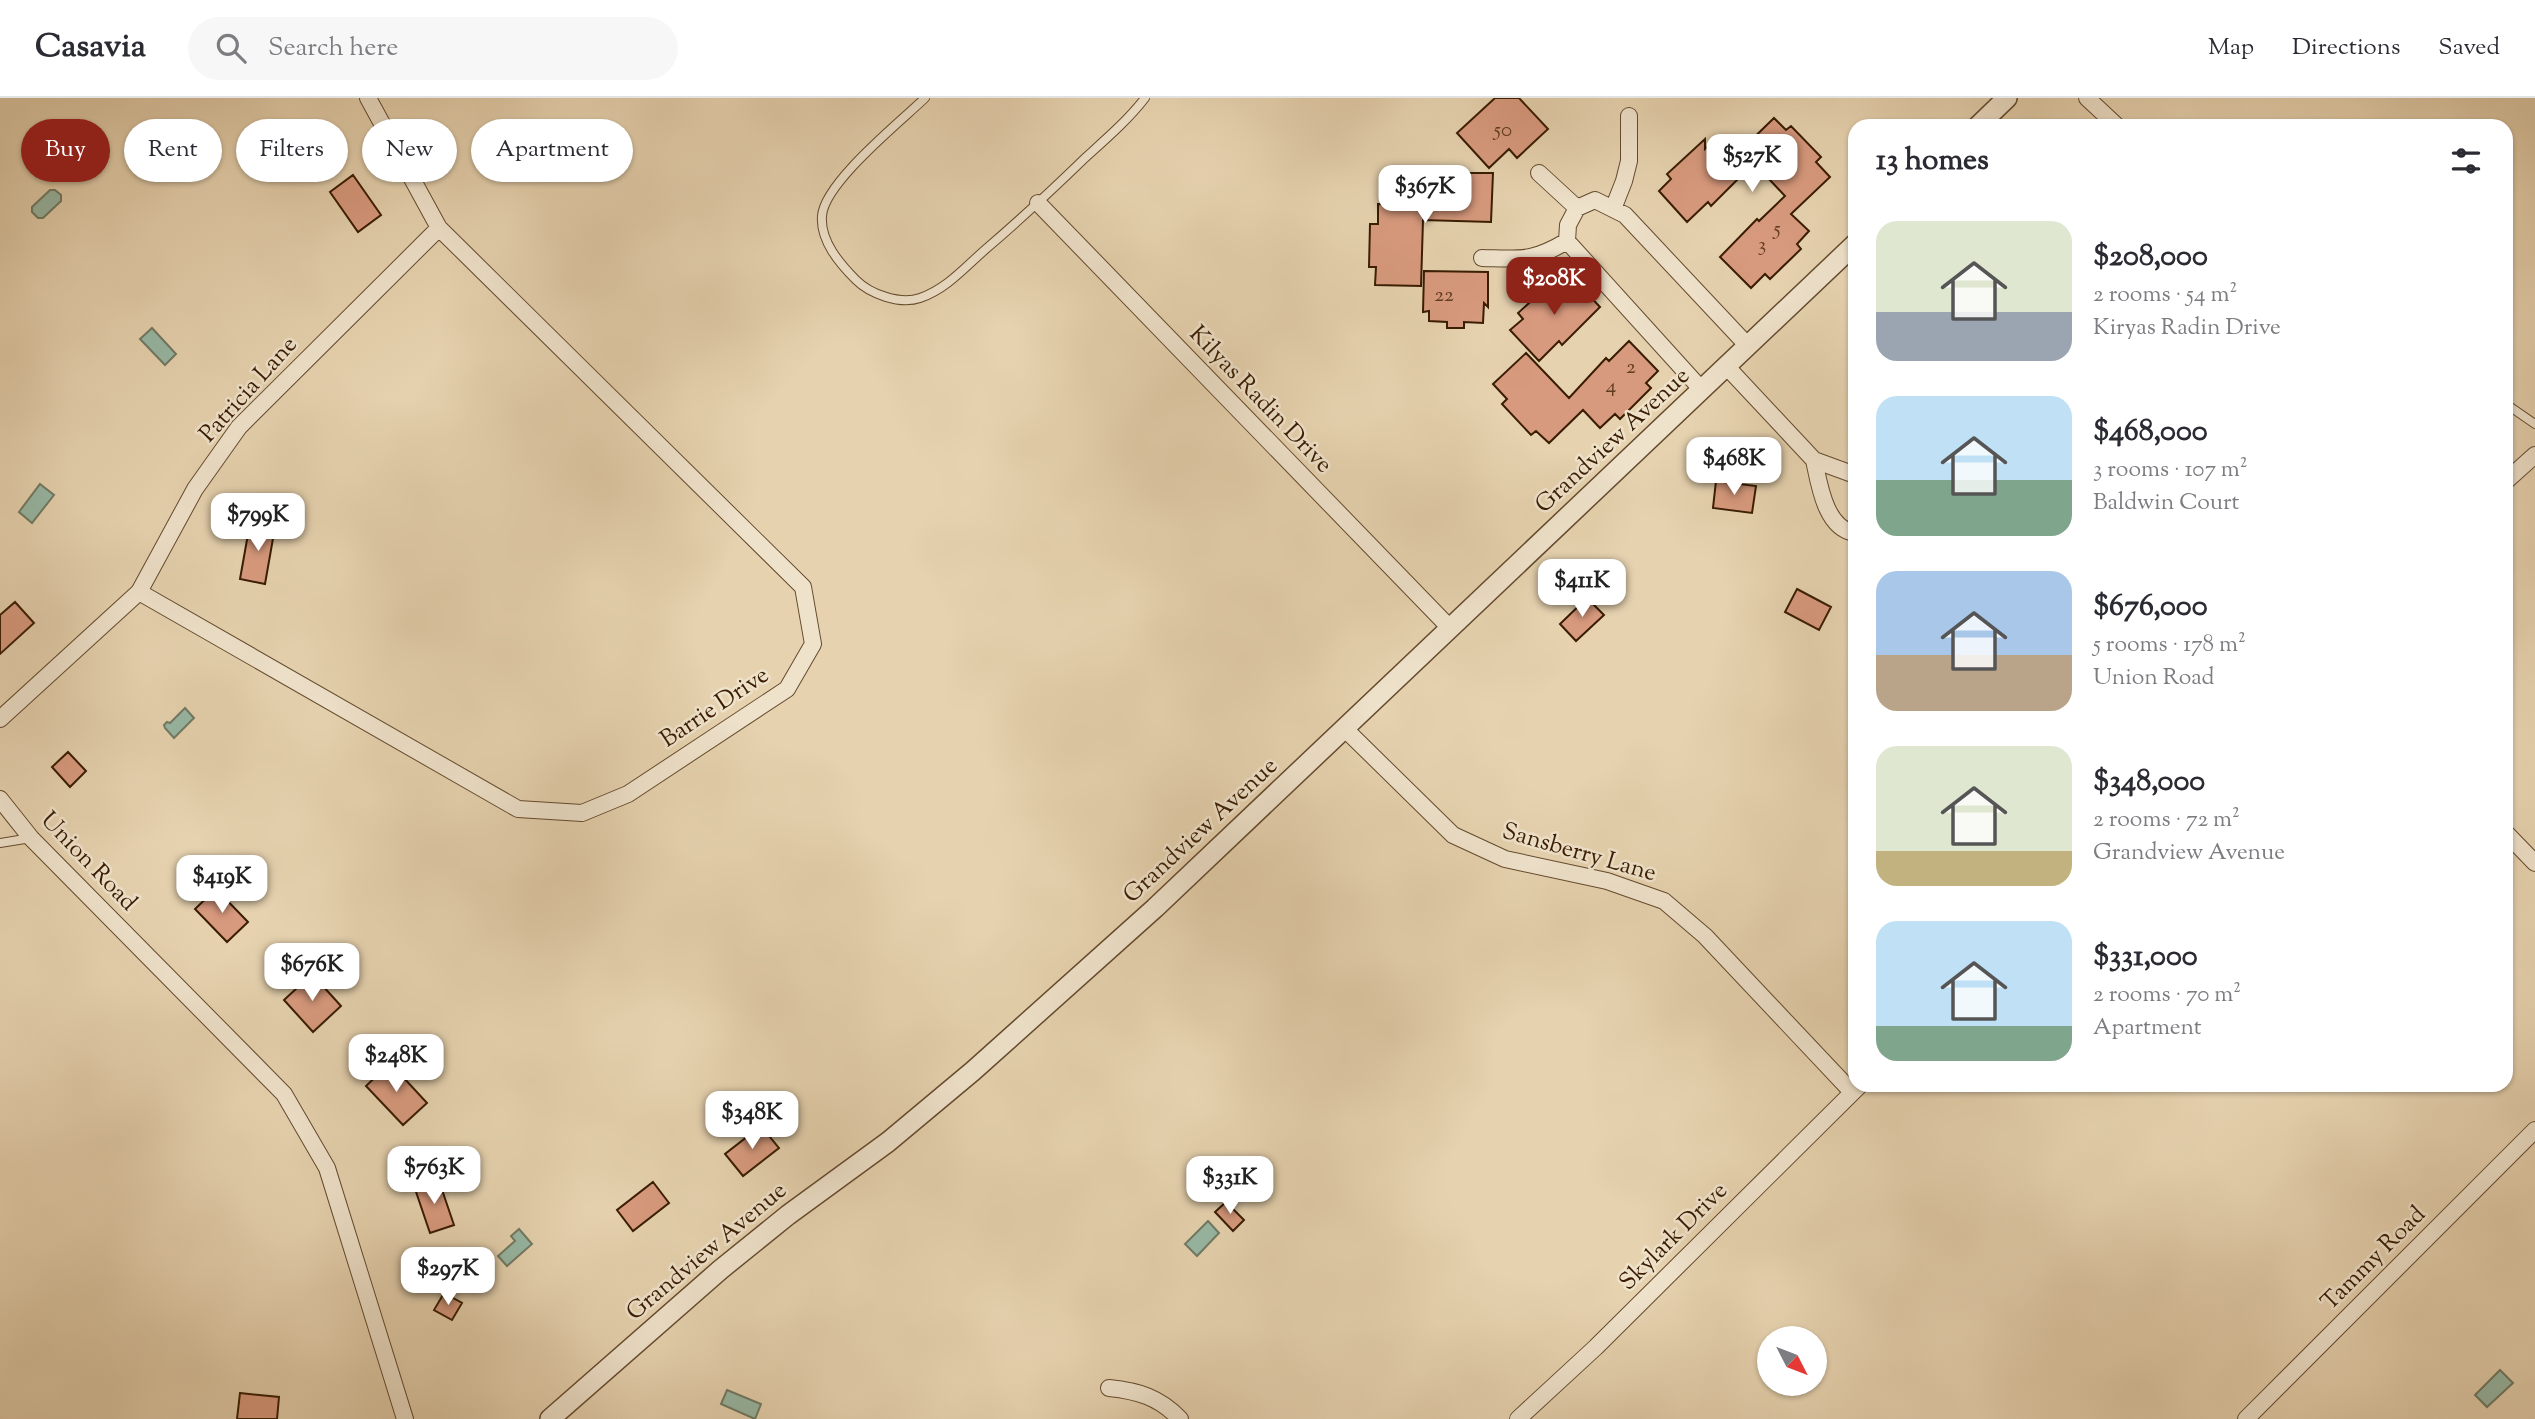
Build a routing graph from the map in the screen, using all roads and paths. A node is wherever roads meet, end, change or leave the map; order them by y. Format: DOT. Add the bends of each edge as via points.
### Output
graph roads {
  1 [pos="368,98"];
  2 [pos="925,98"];
  3 [pos="1145,98"];
  4 [pos="2007,98"];
  5 [pos="2087,98"];
  6 [pos="1629,116"];
  7 [pos="1985,119"];
  8 [pos="2110,119"];
  9 [pos="1539,173"];
  10 [pos="1038,203"];
  11 [pos="1577,208"];
  12 [pos="1613,209"];
  13 [pos="439,228"];
  14 [pos="1567,241"];
  15 [pos="1848,251"];
  16 [pos="1482,258"];
  17 [pos="1748,346"];
  18 [pos="1727,367"];
  19 [pos="1702,390"];
  20 [pos="2513,409"];
  21 [pos="2535,424"];
  22 [pos="2535,455"];
  23 [pos="1814,460"];
  24 [pos="1848,472"];
  25 [pos="2513,475"];
  26 [pos="1848,531"];
  27 [pos="139,592"];
  28 [pos="1450,628"];
  29 [pos="0,719"];
  30 [pos="1345,729"];
  31 [pos="0,799"];
  32 [pos="31,838"];
  33 [pos="2513,840"];
  34 [pos="0,843"];
  35 [pos="2535,863"];
  36 [pos="1848,1080"];
  37 [pos="1852,1092"];
  38 [pos="2535,1130"];
  39 [pos="1109,1388"];
  40 [pos="405,1419"];
  41 [pos="550,1419"];
  42 [pos="1180,1419"];
  43 [pos="1518,1419"];
  44 [pos="2246,1419"];
  1 -- 13 [label="street, Barrie Drive"];
  2 -- 10 [label="lane" via="846,174 829,195 822,216 826,239 865,288 893,298 918,299 943,287"];
  3 -- 10 [label="lane"];
  4 -- 7 [label="street"];
  5 -- 8 [label="street"];
  6 -- 12 [label="street" via="1629,161"];
  9 -- 11 [label="street"];
  10 -- 28 [label="street, Kilyas Radin Drive"];
  11 -- 12 [label="street" via="1595,200"];
  11 -- 14 [label="street" via="1568,225"];
  12 -- 17 [label="street" via="1625,215"];
  13 -- 27 [label="street, Patricia Lane" via="239,427 195,489"];
  13 -- 27 [label="street, Barrie Drive" via="803,587 813,644 787,689 628,794 582,813 518,809"];
  14 -- 16 [label="street" via="1542,256"];
  14 -- 19 [label="street"];
  15 -- 17 [label="street, Grandview Avenue"];
  17 -- 18 [label="street, Grandview Avenue"];
  18 -- 19 [label="street, Grandview Avenue"];
  18 -- 23 [label="street"];
  19 -- 28 [label="street, Grandview Avenue"];
  20 -- 21 [label="lane"];
  22 -- 25 [label="street"];
  23 -- 24 [label="street"];
  23 -- 26 [label="street" via="1824,500 1836,522"];
  27 -- 29 [label="street, Patricia Lane"];
  28 -- 30 [label="street, Grandview Avenue"];
  30 -- 36 [label="street, Sansberry Lane" via="1453,835 1505,859 1607,881 1664,901"];
  30 -- 41 [label="street, Grandview Avenue" via="973,1071 720,1270"];
  31 -- 32 [label="street, Union Road"];
  32 -- 34 [label="lane"];
  32 -- 40 [label="street, Union Road" via="284,1094 327,1168"];
  33 -- 35 [label="street"];
  37 -- 43 [label="street, Skylark Drive"];
  38 -- 44 [label="street, Tammy Road"];
  39 -- 42 [label="street" via="1137,1391 1168,1407"];
}
